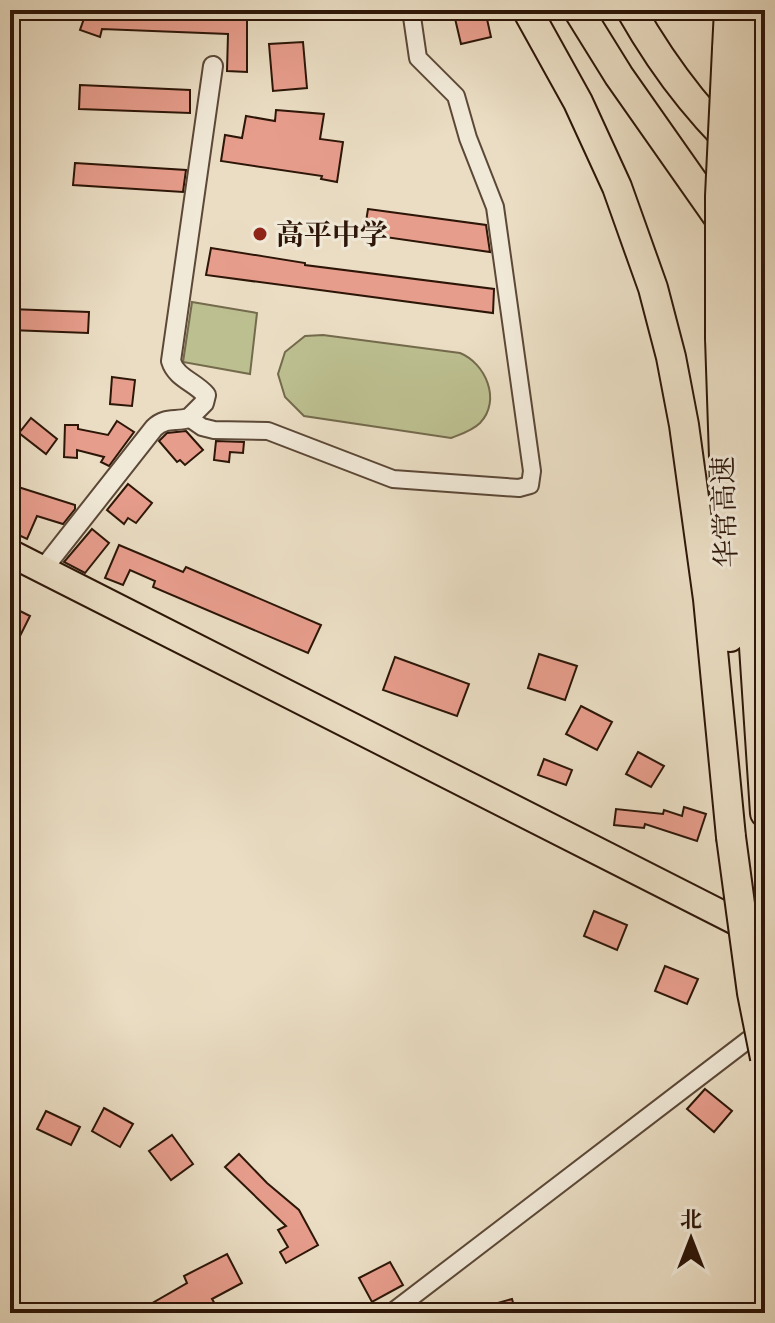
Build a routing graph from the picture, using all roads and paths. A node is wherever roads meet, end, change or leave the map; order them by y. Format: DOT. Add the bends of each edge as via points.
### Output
graph roads {
  1 [pos="411,10"];
  2 [pos="527,10"];
  3 [pos="578,10"];
  4 [pos="631,10"];
  5 [pos="728,10"];
  6 [pos="753,10"];
  7 [pos="738,50"];
  8 [pos="213,66"];
  9 [pos="765,175"];
  10 [pos="765,284"];
  11 [pos="731,338"];
  12 [pos="189,418"];
  13 [pos="10,553"];
  14 [pos="43,569"];
  15 [pos="765,813"];
  16 [pos="738,840"];
  17 [pos="765,936"];
  18 [pos="765,1012"];
  19 [pos="765,1040"];
  20 [pos="765,1058"];
  21 [pos="391,1313"];
  1 -- 12 [label="street" via="418,58 456,96 495,207 530,485 393,479 268,431 214,430"];
  2 -- 16 [label="highway" via="617,187 671,357"];
  3 -- 10 [label="highway"];
  4 -- 9 [label="highway" via="700,113"];
  5 -- 7 [label="highway"];
  6 -- 7 [label="highway, 华常高速"];
  7 -- 11 [label="highway, 华常高速, bridge" via="743,197"];
  8 -- 12 [label="street" via="171,361 177,373 206,395"];
  11 -- 15 [label="highway, 华常高速"];
  11 -- 16 [label="highway, 华常高速" via="726,577"];
  12 -- 14 [label="street" via="160,421"];
  13 -- 14 [label="highway"];
  14 -- 17 [label="highway"];
  16 -- 18 [label="highway, 华常高速"];
  16 -- 20 [label="highway, bridge" via="752,993"];
  19 -- 21 [label="street" via="748,1040"];
}
